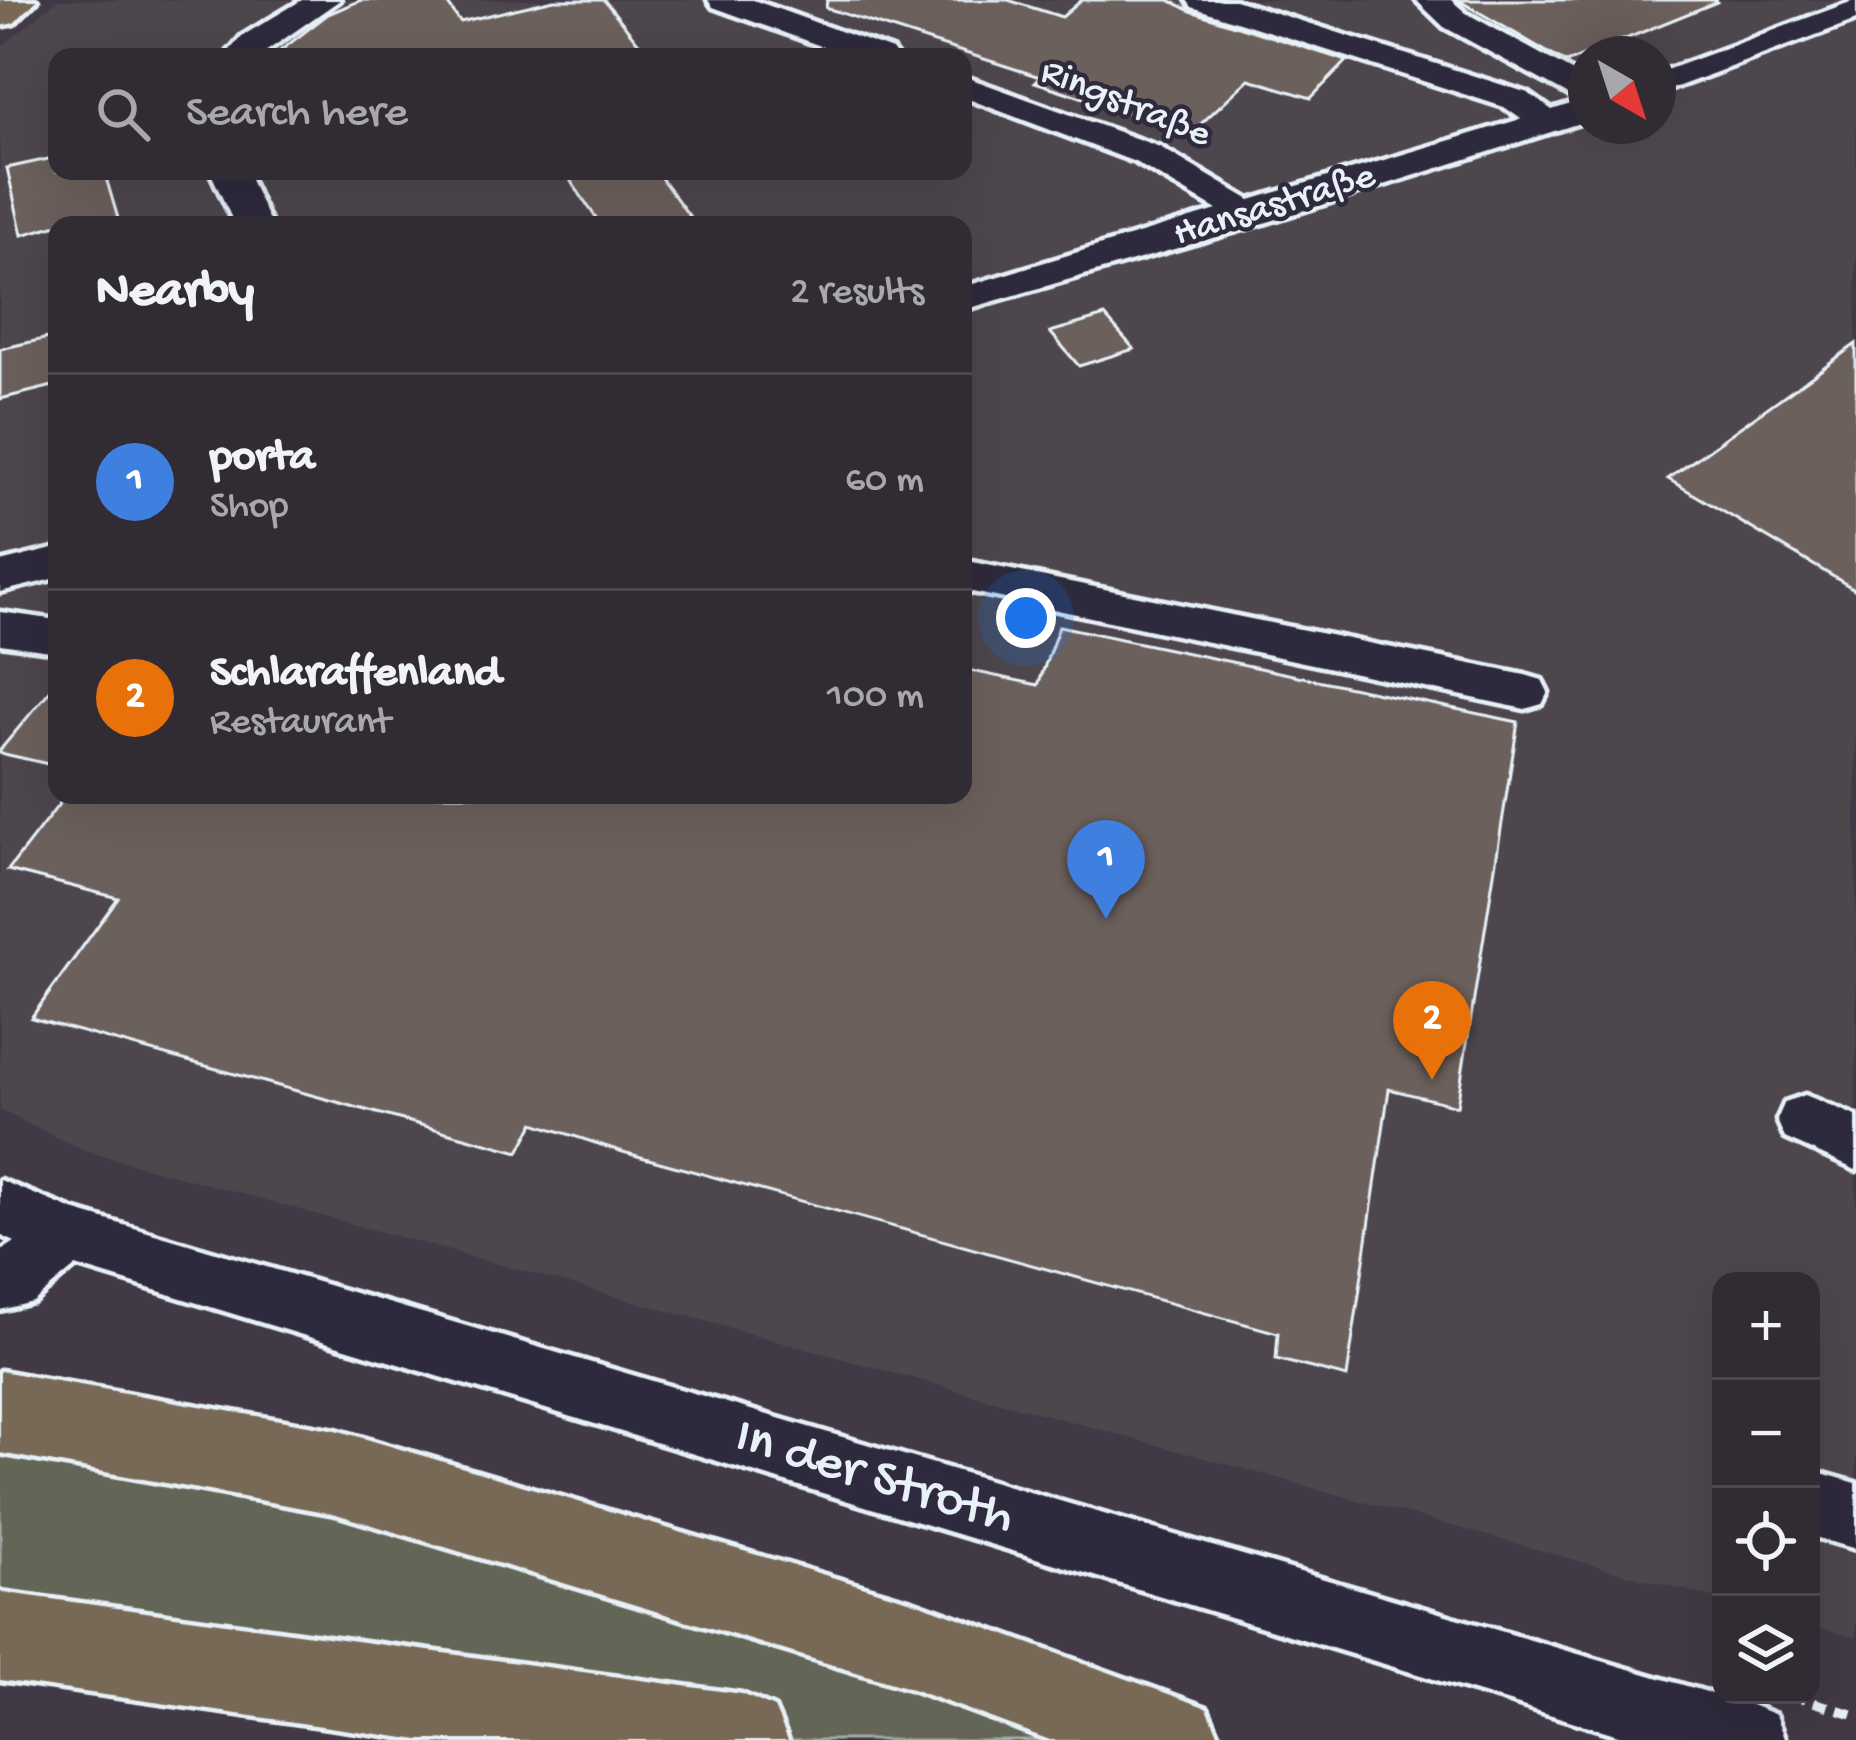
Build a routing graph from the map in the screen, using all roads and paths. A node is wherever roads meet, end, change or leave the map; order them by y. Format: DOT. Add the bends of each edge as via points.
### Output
graph roads {
  1 [pos="17,0"];
  2 [pos="323,0"];
  3 [pos="724,0"];
  4 [pos="1203,0"];
  5 [pos="1432,0"];
  6 [pos="1856,9"];
  7 [pos="0,14"];
  8 [pos="248,48"];
  9 [pos="856,48"];
  10 [pos="1676,79"];
  11 [pos="1568,83"];
  12 [pos="972,89"];
  13 [pos="1568,116"];
  14 [pos="1547,122"];
  15 [pos="232,180"];
  16 [pos="249,216"];
  17 [pos="1248,216"];
  18 [pos="972,297"];
  19 [pos="48,565"];
  20 [pos="0,577"];
  21 [pos="972,577"];
  22 [pos="0,628"];
  23 [pos="48,634"];
  24 [pos="1525,692"];
  25 [pos="1805,1120"];
  26 [pos="1856,1144"];
  27 [pos="0,1207"];
  28 [pos="67,1236"];
  29 [pos="0,1281"];
  30 [pos="0,1412"];
  31 [pos="1820,1506"];
  32 [pos="1856,1516"];
  33 [pos="0,1636"];
  34 [pos="1819,1704"];
  35 [pos="1856,1715"];
  36 [pos="742,1740"];
  37 [pos="1175,1740"];
  38 [pos="1751,1740"];
  1 -- 7 [label="main road"];
  2 -- 8 [label="street"];
  3 -- 9 [label="street"];
  4 -- 14 [label="street" via="1516,100"];
  5 -- 11 [label="street"];
  6 -- 10 [label="street" via="1811,39"];
  12 -- 17 [label="street, Ringstraße" via="1144,151 1211,185"];
  13 -- 14 [label="street, Hansastraße"];
  14 -- 17 [label="street, Hansastraße"];
  15 -- 16 [label="street"];
  17 -- 18 [label="street, Hansastraße" via="1138,259"];
  19 -- 20 [label="street"];
  21 -- 24 [label="street"];
  22 -- 23 [label="street"];
  25 -- 26 [label="street"];
  27 -- 28 [label="street, In der Stroth"];
  28 -- 29 [label="street" via="12,1282"];
  28 -- 38 [label="street, In der Stroth"];
  30 -- 37 [label="main road" via="336,1472 912,1645"];
  31 -- 32 [label="street"];
  33 -- 36 [label="main road"];
  34 -- 35 [label="path"];
}
